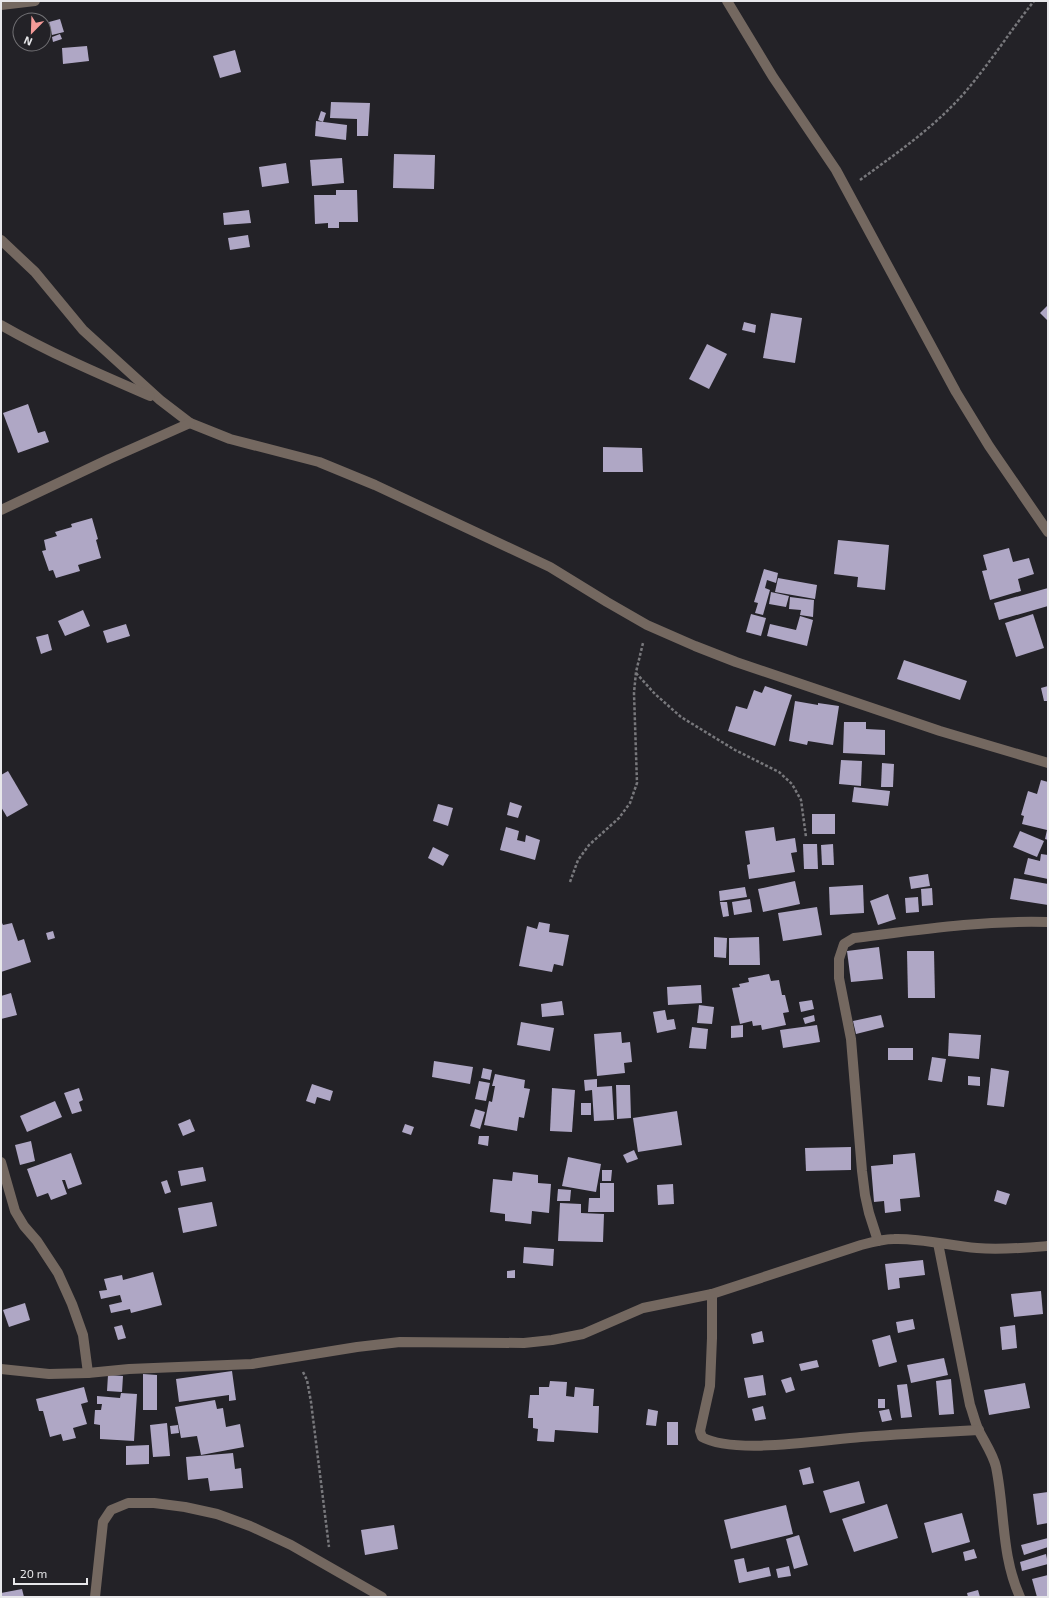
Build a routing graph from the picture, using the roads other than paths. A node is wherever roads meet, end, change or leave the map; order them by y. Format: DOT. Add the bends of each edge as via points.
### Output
graph roads {
  1 [pos="35,1"];
  2 [pos="727,1"];
  3 [pos="1,5"];
  4 [pos="1,240"];
  5 [pos="1,325"];
  6 [pos="160,400"];
  7 [pos="190,423"];
  8 [pos="1,510"];
  9 [pos="1048,532"];
  10 [pos="1048,763"];
  11 [pos="1048,922"];
  12 [pos="1,1162"];
  13 [pos="878,1241"];
  14 [pos="938,1243"];
  15 [pos="1048,1246"];
  16 [pos="712,1294"];
  17 [pos="1,1369"];
  18 [pos="88,1372"];
  19 [pos="979,1430"];
  20 [pos="95,1597"];
  21 [pos="382,1597"];
  22 [pos="1020,1597"];
  1 -- 3 [label="street"];
  2 -- 9 [label="street" via="773,77 836,170 956,392 989,446"];
  4 -- 6 [label="street" via="36,272 83,330"];
  5 -- 6 [label="street" via="80,366"];
  6 -- 7 [label="street"];
  7 -- 8 [label="street"];
  7 -- 10 [label="street" via="230,439 319,462 375,484 550,567 647,625 695,646 940,731"];
  11 -- 13 [label="street" via="981,923 854,938 844,944 839,959 839,978 852,1046 865,1195"];
  12 -- 18 [label="street" via="16,1211 58,1273 72,1304 83,1335"];
  13 -- 14 [label="street" via="894,1239"];
  13 -- 16 [label="street"];
  14 -- 15 [label="street" via="1002,1249"];
  14 -- 19 [label="street" via="970,1405"];
  16 -- 18 [label="street" via="643,1308 583,1334 552,1340 524,1343 400,1342 252,1364"];
  16 -- 19 [label="street" via="710,1386 700,1431 702,1437 720,1443 746,1446 862,1436"];
  17 -- 18 [label="street" via="49,1374"];
  19 -- 22 [label="street" via="996,1465 1009,1562 1013,1582"];
  20 -- 21 [label="street" via="103,1522 111,1510 128,1502 154,1503 217,1514 250,1526 331,1567"];
}
